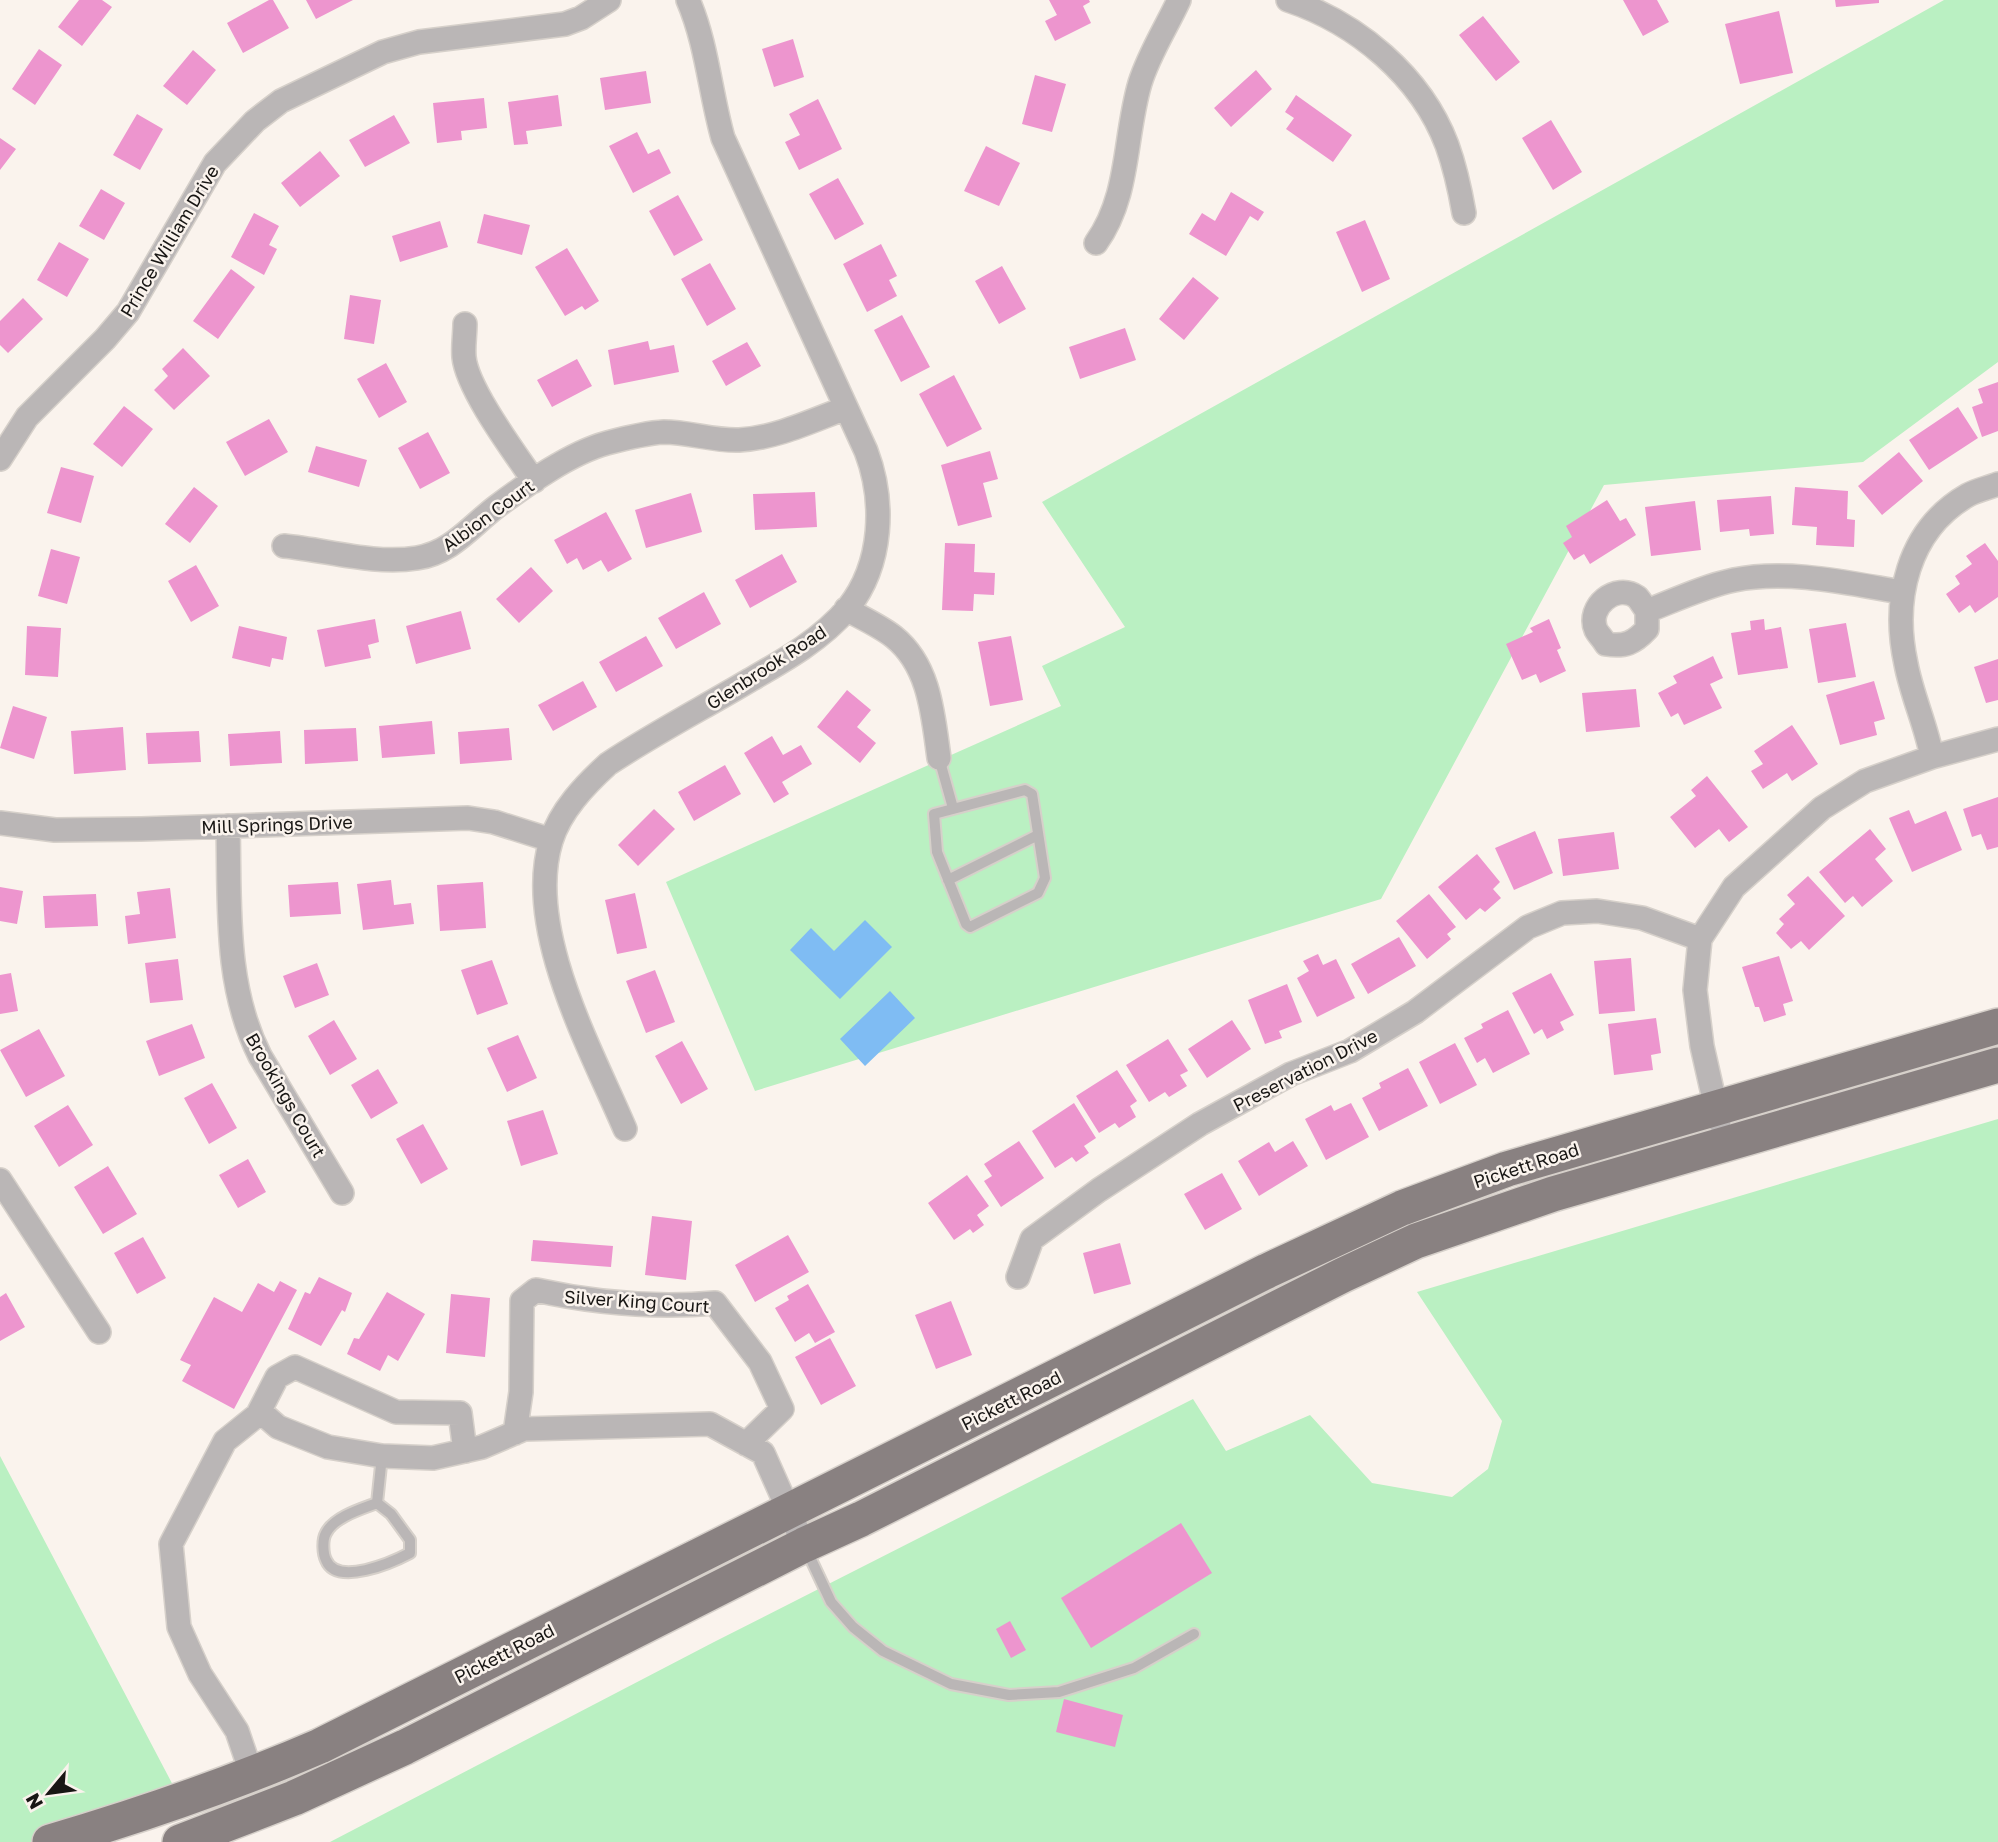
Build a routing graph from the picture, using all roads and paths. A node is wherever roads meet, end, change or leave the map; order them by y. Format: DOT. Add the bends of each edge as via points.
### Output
graph roads {
  1 [pos="609,0"];
  2 [pos="688,0"];
  3 [pos="1179,0"];
  4 [pos="1288,0"];
  5 [pos="1464,213"];
  6 [pos="1096,243"];
  7 [pos="466,324"];
  8 [pos="846,408"];
  9 [pos="0,459"];
  10 [pos="534,481"];
  11 [pos="1998,484"];
  12 [pos="284,546"];
  13 [pos="1901,592"];
  14 [pos="846,610"];
  15 [pos="1647,611"];
  16 [pos="1998,739"];
  17 [pos="1932,757"];
  18 [pos="939,758"];
  19 [pos="953,808"];
  20 [pos="0,822"];
  21 [pos="228,826"];
  22 [pos="1038,835"];
  23 [pos="551,840"];
  24 [pos="948,880"];
  25 [pos="1700,939"];
  26 [pos="1998,1026"];
  27 [pos="1998,1065"];
  28 [pos="1715,1107"];
  29 [pos="625,1129"];
  30 [pos="1725,1145"];
  31 [pos="0,1180"];
  32 [pos="342,1193"];
  33 [pos="1018,1277"];
  34 [pos="99,1332"];
  35 [pos="260,1412"];
  36 [pos="515,1433"];
  37 [pos="746,1444"];
  38 [pos="465,1451"];
  39 [pos="382,1456"];
  40 [pos="377,1503"];
  41 [pos="791,1511"];
  42 [pos="804,1545"];
  43 [pos="1194,1634"];
  44 [pos="252,1775"];
  45 [pos="50,1842"];
  46 [pos="180,1842"];
  1 -- 9 [label="street, Prince William Drive" via="565,24 419,42 383,52 281,101 215,163 128,312 27,417"];
  2 -- 8 [label="street, Glenbrook Road" via="705,50 723,138"];
  3 -- 6 [label="street" via="1140,81 1121,190"];
  4 -- 5 [label="street" via="1349,28 1383,54 1414,88 1441,130"];
  7 -- 10 [label="street" via="464,359 472,382"];
  8 -- 10 [label="street, Albion Court" via="753,439 643,434 603,444"];
  8 -- 14 [label="street, Glenbrook Road" via="871,464 879,512 869,566"];
  10 -- 12 [label="street, Albion Court" via="456,542 418,558 394,560"];
  11 -- 13 [label="street" via="1969,494 1934,523 1912,557"];
  13 -- 15 [label="street" via="1780,576 1734,580"];
  13 -- 17 [label="street" via="1900,634 1906,666"];
  14 -- 18 [label="street" via="893,637 914,659 932,712"];
  14 -- 23 [label="street, Glenbrook Road" via="798,651 608,764 586,784"];
  16 -- 17 [label="street"];
  17 -- 25 [label="street" via="1865,781 1822,808 1734,887"];
  18 -- 19 [label="lane"];
  19 -- 22 [label="lane" via="1025,790 1032,794"];
  19 -- 24 [label="lane" via="934,814 937,852"];
  20 -- 21 [label="street, Mill Springs Drive" via="55,830"];
  21 -- 23 [label="street, Mill Springs Drive" via="468,818"];
  21 -- 32 [label="street, Brookings Court" via="232,951 239,1003 260,1056"];
  22 -- 24 [label="lane"];
  22 -- 24 [label="lane" via="1045,878 1038,893 1015,905 970,927"];
  23 -- 29 [label="street, Glenbrook Road" via="545,881 550,931 572,1005"];
  25 -- 28 [label="street" via="1695,990"];
  25 -- 33 [label="street, Preservation Drive" via="1642,918 1597,911 1562,913 1528,926 1415,1012 1350,1051 1291,1074 1200,1124 1099,1190 1032,1239"];
  26 -- 28 [label="main road, Pickett Road"];
  27 -- 30 [label="main road, Pickett Road"];
  28 -- 30 [label="street"];
  28 -- 41 [label="main road, Pickett Road" via="1507,1169 1402,1208 1267,1271"];
  30 -- 42 [label="main road, Pickett Road" via="1553,1194 1416,1241"];
  31 -- 34 [label="street"];
  35 -- 38 [label="street" via="278,1377 295,1367 396,1412 460,1413"];
  35 -- 39 [label="street" via="278,1427 328,1447"];
  35 -- 44 [label="street" via="225,1441 171,1544 179,1627 200,1674 237,1731"];
  36 -- 37 [label="street" via="524,1429 709,1424"];
  36 -- 37 [label="street, Silver King Court" via="521,1392 522,1301 536,1290 580,1299 673,1307 715,1303 760,1362 782,1409"];
  36 -- 38 [label="street"];
  37 -- 41 [label="street" via="763,1453"];
  38 -- 39 [label="street" via="433,1458"];
  39 -- 40 [label="lane"];
  40 -- 40 [label="lane" via="338,1521 325,1534 323,1555 328,1565 351,1572 368,1571 410,1553 410,1540"];
  41 -- 42 [label="street"];
  41 -- 44 [label="main road, Pickett Road" via="320,1746"];
  42 -- 43 [label="lane" via="831,1602 853,1628 883,1651 951,1684 1009,1695 1059,1692 1134,1668"];
  42 -- 46 [label="main road, Pickett Road" via="405,1747 294,1798"];
  44 -- 45 [label="main road, Pickett Road"];
}
